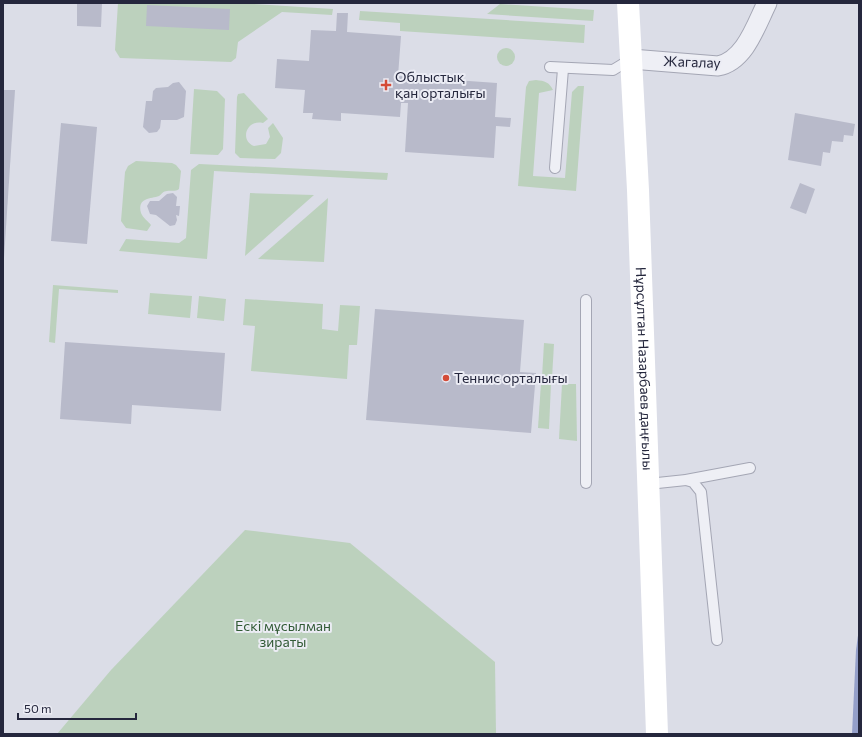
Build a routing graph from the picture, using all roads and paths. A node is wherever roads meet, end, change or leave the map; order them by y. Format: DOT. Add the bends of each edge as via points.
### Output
graph roads {
  1 [pos="628,3"];
  2 [pos="767,3"];
  3 [pos="631,59"];
  4 [pos="550,67"];
  5 [pos="563,68"];
  6 [pos="555,168"];
  7 [pos="586,300"];
  8 [pos="750,468"];
  9 [pos="686,480"];
  10 [pos="586,483"];
  11 [pos="648,484"];
  12 [pos="717,640"];
  13 [pos="657,734"];
  1 -- 3 [label="main road, Нұрсұлтан Назарбаев даңғылы"];
  2 -- 3 [label="street, Жагалау" via="742,51 726,65"];
  3 -- 5 [label="lane" via="613,70"];
  3 -- 11 [label="main road, Нұрсұлтан Назарбаев даңғылы"];
  4 -- 5 [label="lane"];
  5 -- 6 [label="lane"];
  7 -- 10 [label="lane"];
  8 -- 9 [label="lane"];
  9 -- 11 [label="lane"];
  9 -- 12 [label="lane" via="693,482 701,492"];
  11 -- 13 [label="main road, Нұрсұлтан Назарбаев даңғылы"];
}
